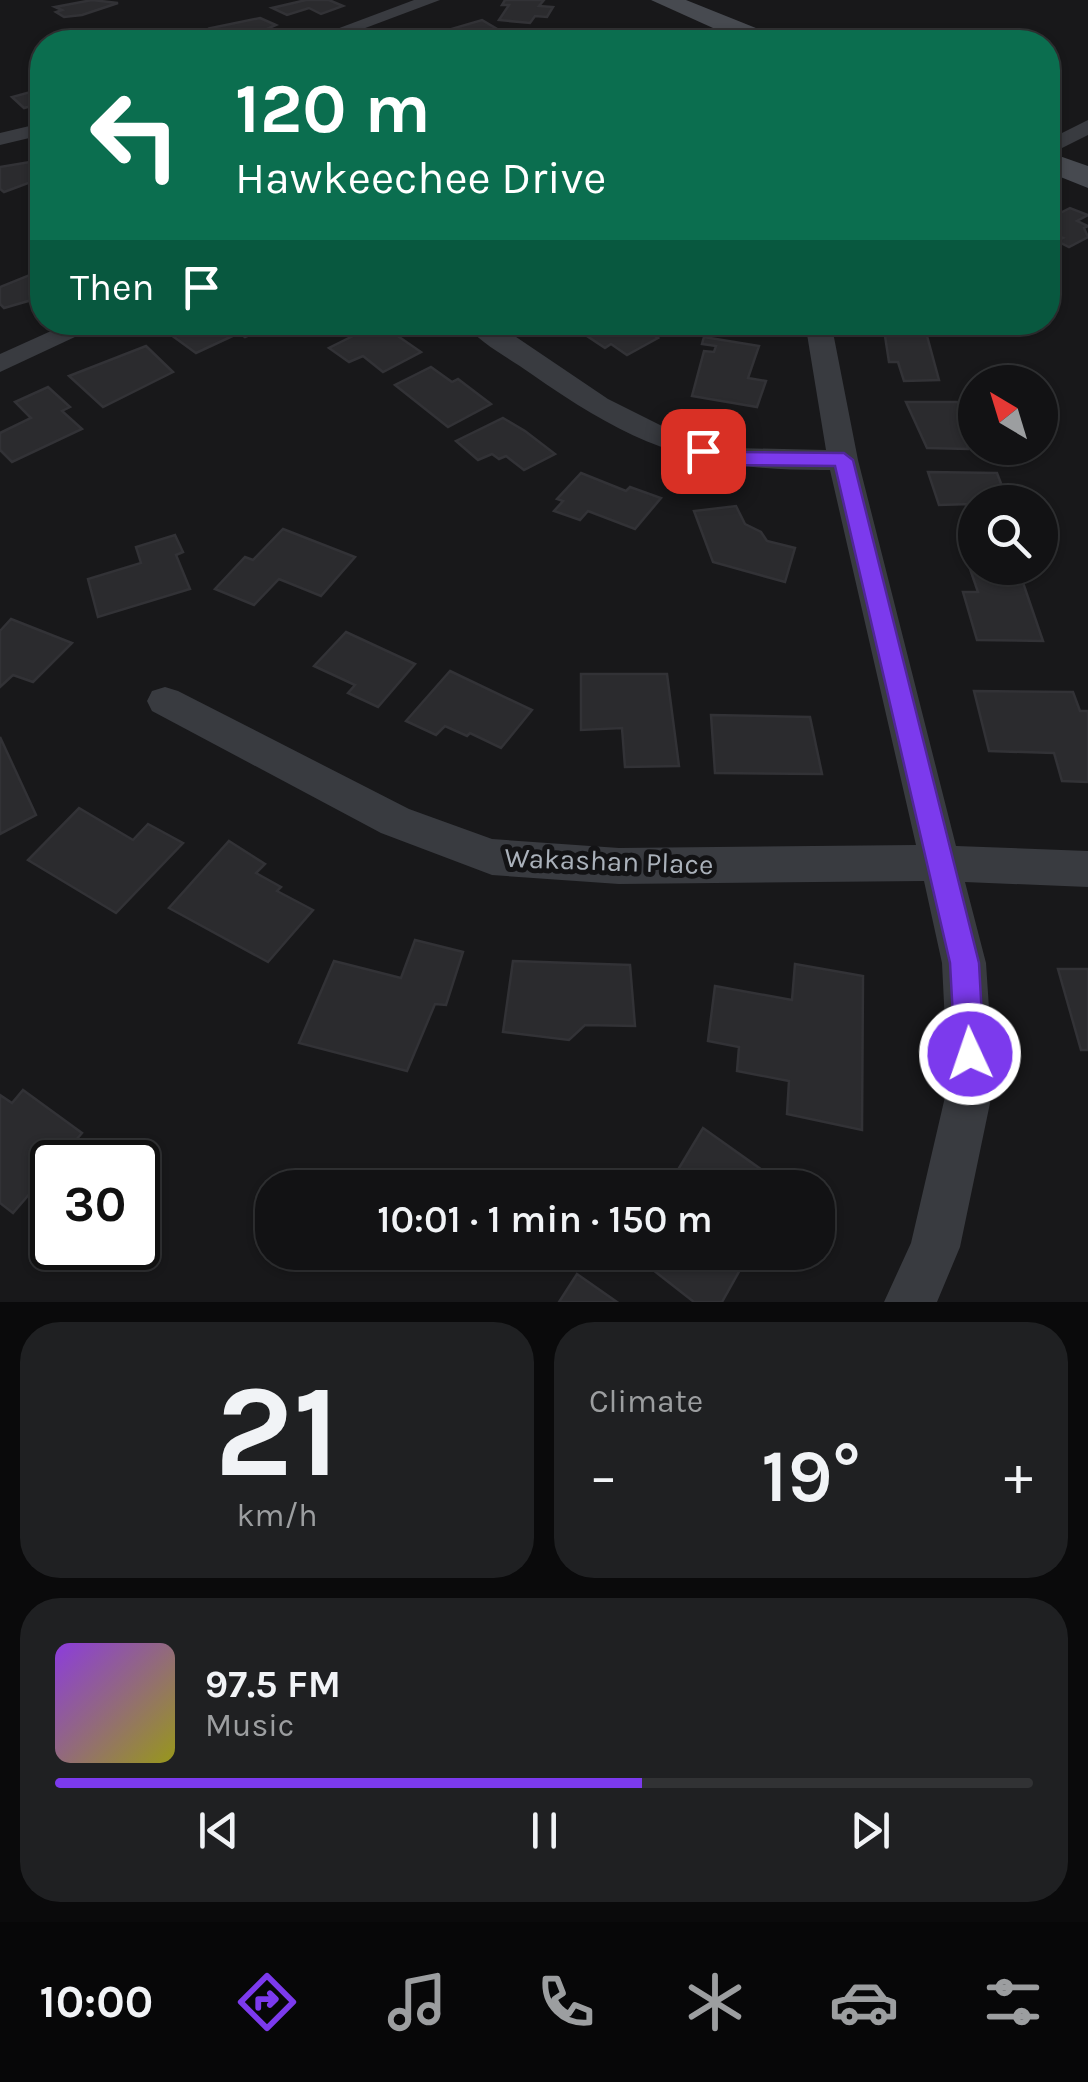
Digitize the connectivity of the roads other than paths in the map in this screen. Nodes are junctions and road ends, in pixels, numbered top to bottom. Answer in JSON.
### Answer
{"nodes":[{"id":1,"x":431,"y":0,"type":"edge"},
{"id":2,"x":664,"y":0,"type":"edge"},
{"id":3,"x":345,"y":30,"type":"edge"},
{"id":4,"x":737,"y":30,"type":"edge"},
{"id":5,"x":1088,"y":126,"type":"edge"},
{"id":6,"x":30,"y":133,"type":"edge"},
{"id":7,"x":0,"y":139,"type":"edge"},
{"id":8,"x":1060,"y":143,"type":"edge"},
{"id":9,"x":1060,"y":165,"type":"edge"},
{"id":10,"x":1088,"y":178,"type":"edge"},
{"id":11,"x":65,"y":335,"type":"edge"},
{"id":12,"x":494,"y":335,"type":"edge"},
{"id":13,"x":820,"y":335,"type":"edge"},
{"id":14,"x":0,"y":364,"type":"edge"},
{"id":15,"x":844,"y":460,"type":"junction"},
{"id":16,"x":165,"y":701,"type":"dead end"},
{"id":17,"x":940,"y":863,"type":"junction"},
{"id":18,"x":1088,"y":870,"type":"edge"},
{"id":19,"x":910,"y":1302,"type":"edge"}],
"edges":[{"from":1,"to":3,"type":"street"},
{"from":2,"to":4,"type":"street"},
{"from":5,"to":8,"type":"street"},
{"from":6,"to":7,"type":"street"},
{"from":9,"to":10,"type":"street"},
{"from":11,"to":14,"type":"street"},
{"from":12,"to":15,"type":"street"},
{"from":13,"to":15,"type":"street"},
{"from":15,"to":17,"type":"street"},
{"from":16,"to":17,"type":"street","name":"Wakashan Place"},
{"from":17,"to":18,"type":"street","name":"Wakashan Place"},
{"from":17,"to":19,"type":"street"}]}
